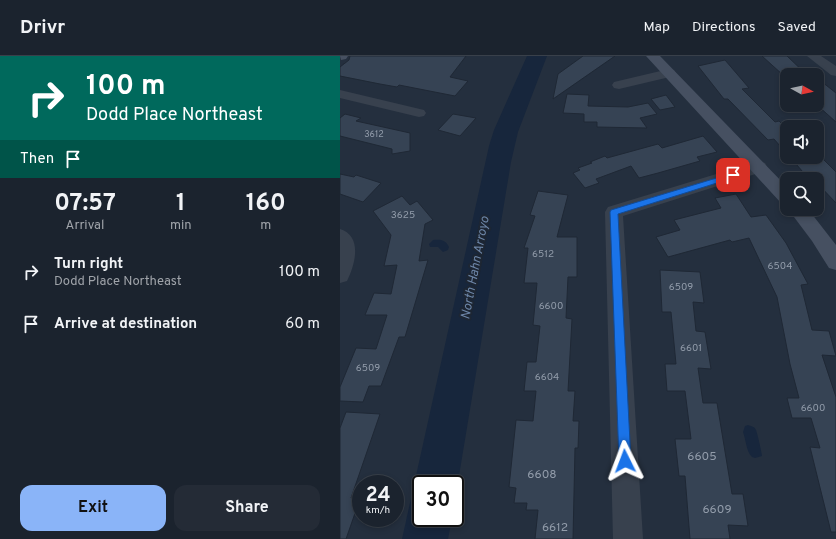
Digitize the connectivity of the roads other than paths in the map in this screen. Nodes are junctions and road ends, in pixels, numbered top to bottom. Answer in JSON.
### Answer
{"nodes":[{"id":1,"x":653,"y":56,"type":"edge"},
{"id":2,"x":813,"y":56,"type":"edge"},
{"id":3,"x":836,"y":72,"type":"edge"},
{"id":4,"x":669,"y":73,"type":"junction"},
{"id":5,"x":619,"y":85,"type":"dead end"},
{"id":6,"x":340,"y":94,"type":"edge"},
{"id":7,"x":419,"y":113,"type":"dead end"},
{"id":8,"x":759,"y":167,"type":"junction"},
{"id":9,"x":780,"y":190,"type":"edge"},
{"id":10,"x":803,"y":216,"type":"edge"},
{"id":11,"x":342,"y":238,"type":"edge"},
{"id":12,"x":836,"y":262,"type":"edge"},
{"id":13,"x":340,"y":275,"type":"edge"},
{"id":14,"x":628,"y":539,"type":"edge"}],
"edges":[{"from":1,"to":4,"type":"street"},
{"from":2,"to":3,"type":"street"},
{"from":4,"to":5,"type":"street"},
{"from":4,"to":8,"type":"street"},
{"from":6,"to":7,"type":"street"},
{"from":8,"to":9,"type":"street"},
{"from":8,"to":14,"type":"street"},
{"from":10,"to":12,"type":"street"},
{"from":11,"to":13,"type":"street"}]}
